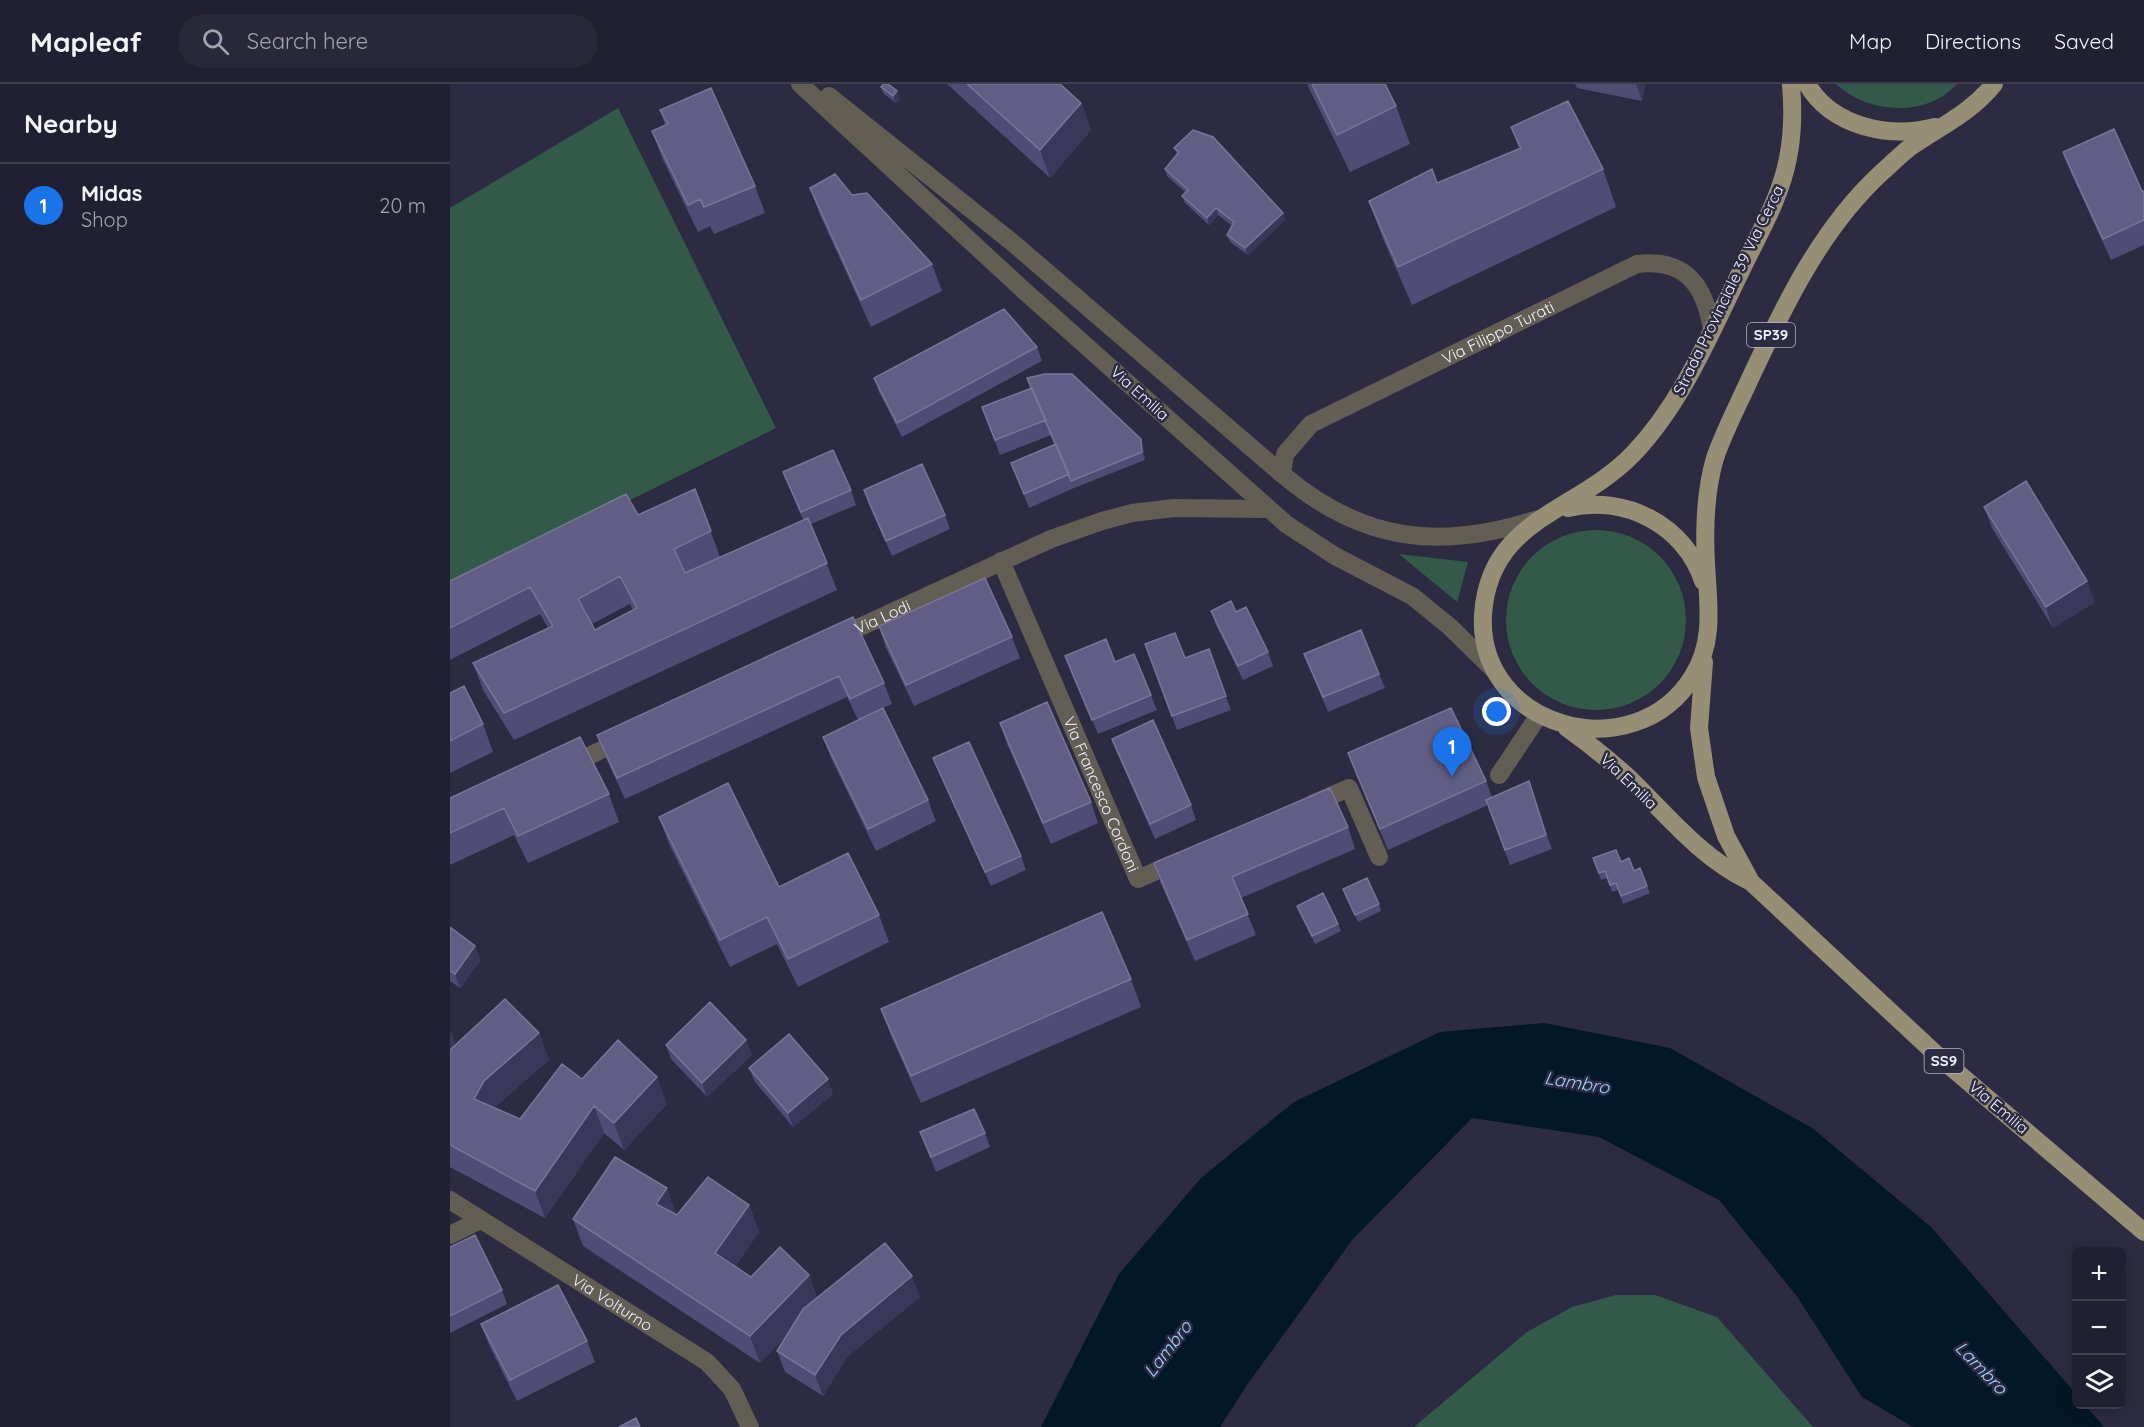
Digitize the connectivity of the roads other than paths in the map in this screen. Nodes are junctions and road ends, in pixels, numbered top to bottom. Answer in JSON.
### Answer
{"nodes":[{"id":1,"x":800,"y":84,"type":"edge"},
{"id":2,"x":813,"y":84,"type":"edge"},
{"id":3,"x":1791,"y":84,"type":"edge"},
{"id":4,"x":1807,"y":84,"type":"edge"},
{"id":5,"x":1994,"y":84,"type":"edge"},
{"id":6,"x":1945,"y":124,"type":"junction"},
{"id":7,"x":1712,"y":330,"type":"junction"},
{"id":8,"x":1282,"y":474,"type":"junction"},
{"id":9,"x":1268,"y":509,"type":"junction"},
{"id":10,"x":1545,"y":516,"type":"junction"},
{"id":11,"x":1001,"y":561,"type":"junction"},
{"id":12,"x":1709,"y":600,"type":"junction"},
{"id":13,"x":817,"y":647,"type":"edge"},
{"id":14,"x":1705,"y":649,"type":"junction"},
{"id":15,"x":1499,"y":675,"type":"junction"},
{"id":16,"x":1539,"y":715,"type":"junction"},
{"id":17,"x":1563,"y":725,"type":"junction"},
{"id":18,"x":644,"y":730,"type":"edge"},
{"id":19,"x":1499,"y":775,"type":"dead end"},
{"id":20,"x":547,"y":776,"type":"edge"},
{"id":21,"x":1296,"y":811,"type":"edge"},
{"id":22,"x":1190,"y":856,"type":"edge"},
{"id":23,"x":1378,"y":857,"type":"dead end"},
{"id":24,"x":1751,"y":882,"type":"junction"},
{"id":25,"x":450,"y":1200,"type":"edge"},
{"id":26,"x":480,"y":1220,"type":"junction"},
{"id":27,"x":2144,"y":1232,"type":"edge"},
{"id":28,"x":450,"y":1235,"type":"edge"},
{"id":29,"x":750,"y":1427,"type":"edge"}],
"edges":[{"from":1,"to":9,"type":"street","name":"Via Emilia"},
{"from":2,"to":8,"type":"street","name":"Via Emilia"},
{"from":3,"to":7,"type":"main road","name":"Strada Provinciale 39 Via Cerca","number":"SP39"},
{"from":4,"to":6,"type":"main road","name":"Strada Provinciale 39 Via Cerca","number":"SP39"},
{"from":5,"to":6,"type":"main road","name":"Strada Provinciale 39 Via Cerca","number":"SP39"},
{"from":6,"to":12,"type":"main road","name":"Strada Provinciale 39 Via Cerca","number":"SP39"},
{"from":7,"to":8,"type":"street","name":"Via Filippo Turati"},
{"from":7,"to":10,"type":"main road","name":"Strada Provinciale 39 Via Cerca","number":"SP39"},
{"from":8,"to":10,"type":"street","name":"Via Emilia"},
{"from":9,"to":11,"type":"street","name":"Via Lodi"},
{"from":9,"to":15,"type":"street","name":"Via Emilia"},
{"from":10,"to":12,"type":"main road","name":"Strada Provinciale 39 Via Cerca","number":"SP39"},
{"from":10,"to":15,"type":"main road","name":"Strada Provinciale 39 Via Cerca","number":"SP39"},
{"from":11,"to":13,"type":"street","name":"Via Lodi"},
{"from":11,"to":22,"type":"street","name":"Via Francesco Cordoni"},
{"from":12,"to":14,"type":"main road","name":"Strada Provinciale 39 Via Cerca","number":"SP39"},
{"from":14,"to":17,"type":"main road","name":"Strada Provinciale 39 Via Cerca","number":"SP39"},
{"from":14,"to":24,"type":"main road","name":"Via Emilia","number":"SS9"},
{"from":15,"to":16,"type":"main road","name":"Strada Provinciale 39 Via Cerca","number":"SP39"},
{"from":16,"to":17,"type":"main road","name":"Strada Provinciale 39 Via Cerca","number":"SP39"},
{"from":16,"to":19,"type":"street"},
{"from":17,"to":24,"type":"main road","name":"Via Emilia","number":"SS9"},
{"from":18,"to":20,"type":"street"},
{"from":21,"to":23,"type":"street"},
{"from":24,"to":27,"type":"main road","name":"Via Emilia","number":"SS9"},
{"from":25,"to":26,"type":"street","name":"Via Volturno"},
{"from":26,"to":28,"type":"street"},
{"from":26,"to":29,"type":"street","name":"Via Volturno"}]}
